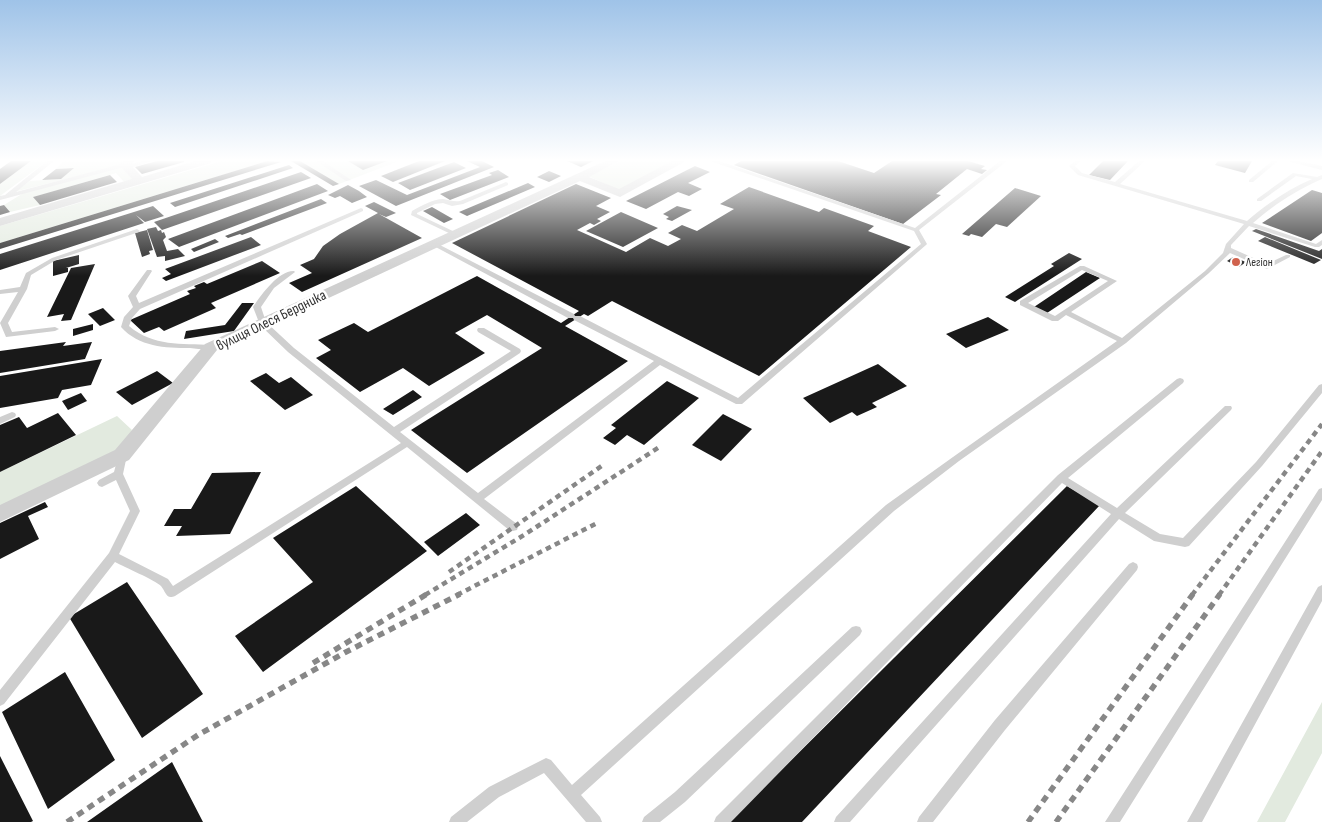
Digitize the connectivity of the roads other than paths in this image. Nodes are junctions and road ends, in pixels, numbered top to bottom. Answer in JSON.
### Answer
{"nodes":[{"id":1,"x":75,"y":199,"type":"edge"},
{"id":2,"x":470,"y":199,"type":"edge"},
{"id":3,"x":530,"y":199,"type":"edge"},
{"id":4,"x":826,"y":199,"type":"edge"},
{"id":5,"x":955,"y":199,"type":"edge"},
{"id":6,"x":1166,"y":199,"type":"edge"},
{"id":7,"x":1278,"y":199,"type":"edge"},
{"id":8,"x":361,"y":210,"type":"dead end"},
{"id":9,"x":0,"y":222,"type":"edge"},
{"id":10,"x":1249,"y":223,"type":"junction"},
{"id":11,"x":916,"y":230,"type":"junction"},
{"id":12,"x":137,"y":231,"type":"dead end"},
{"id":13,"x":455,"y":234,"type":"junction"},
{"id":14,"x":1322,"y":242,"type":"edge"},
{"id":15,"x":434,"y":244,"type":"junction"},
{"id":16,"x":1229,"y":250,"type":"junction"},
{"id":17,"x":1288,"y":256,"type":"dead end"},
{"id":18,"x":150,"y":270,"type":"dead end"},
{"id":19,"x":292,"y":272,"type":"dead end"},
{"id":20,"x":23,"y":289,"type":"junction"},
{"id":21,"x":0,"y":292,"type":"edge"},
{"id":22,"x":137,"y":307,"type":"junction"},
{"id":23,"x":1066,"y":312,"type":"junction"},
{"id":24,"x":263,"y":322,"type":"junction"},
{"id":25,"x":55,"y":329,"type":"dead end"},
{"id":26,"x":481,"y":330,"type":"dead end"},
{"id":27,"x":1123,"y":341,"type":"junction"},
{"id":28,"x":211,"y":348,"type":"junction"},
{"id":29,"x":660,"y":361,"type":"junction"},
{"id":30,"x":1180,"y":381,"type":"dead end"},
{"id":31,"x":1322,"y":387,"type":"edge"},
{"id":32,"x":1228,"y":408,"type":"dead end"},
{"id":33,"x":12,"y":415,"type":"dead end"},
{"id":34,"x":0,"y":421,"type":"edge"},
{"id":35,"x":393,"y":432,"type":"junction"},
{"id":36,"x":407,"y":443,"type":"junction"},
{"id":37,"x":122,"y":455,"type":"junction"},
{"id":38,"x":118,"y":474,"type":"junction"},
{"id":39,"x":1061,"y":478,"type":"junction"},
{"id":40,"x":102,"y":483,"type":"dead end"},
{"id":41,"x":1322,"y":492,"type":"edge"},
{"id":42,"x":477,"y":499,"type":"junction"},
{"id":43,"x":1119,"y":512,"type":"junction"},
{"id":44,"x":0,"y":514,"type":"edge"},
{"id":45,"x":513,"y":527,"type":"dead end"},
{"id":46,"x":114,"y":556,"type":"junction"},
{"id":47,"x":1133,"y":567,"type":"dead end"},
{"id":48,"x":1322,"y":590,"type":"edge"},
{"id":49,"x":856,"y":632,"type":"dead end"},
{"id":50,"x":0,"y":700,"type":"edge"},
{"id":51,"x":572,"y":794,"type":"junction"},
{"id":52,"x":456,"y":822,"type":"edge"},
{"id":53,"x":595,"y":822,"type":"edge"},
{"id":54,"x":649,"y":822,"type":"edge"},
{"id":55,"x":721,"y":822,"type":"edge"},
{"id":56,"x":840,"y":822,"type":"edge"},
{"id":57,"x":924,"y":822,"type":"edge"},
{"id":58,"x":1112,"y":822,"type":"edge"},
{"id":59,"x":1194,"y":822,"type":"edge"}],
"edges":[{"from":1,"to":9,"type":"street"},
{"from":2,"to":13,"type":"lane"},
{"from":3,"to":13,"type":"street","name":"вулиця Олеся Бердника"},
{"from":4,"to":11,"type":"lane"},
{"from":5,"to":11,"type":"lane"},
{"from":6,"to":10,"type":"lane"},
{"from":7,"to":10,"type":"lane"},
{"from":8,"to":22,"type":"lane"},
{"from":10,"to":14,"type":"lane"},
{"from":10,"to":16,"type":"lane"},
{"from":11,"to":29,"type":"lane"},
{"from":12,"to":20,"type":"lane"},
{"from":13,"to":15,"type":"street","name":"вулиця Олеся Бердника"},
{"from":15,"to":24,"type":"street","name":"вулиця Олеся Бердника"},
{"from":15,"to":29,"type":"lane"},
{"from":16,"to":17,"type":"lane"},
{"from":16,"to":27,"type":"lane"},
{"from":18,"to":22,"type":"lane"},
{"from":19,"to":24,"type":"lane"},
{"from":20,"to":21,"type":"lane"},
{"from":20,"to":25,"type":"lane"},
{"from":22,"to":28,"type":"lane"},
{"from":23,"to":23,"type":"lane"},
{"from":23,"to":27,"type":"lane"},
{"from":24,"to":28,"type":"street","name":"вулиця Олеся Бердника"},
{"from":24,"to":35,"type":"lane"},
{"from":26,"to":35,"type":"lane"},
{"from":27,"to":51,"type":"lane"},
{"from":28,"to":37,"type":"street","name":"вулиця Олеся Бердника"},
{"from":29,"to":42,"type":"lane"},
{"from":30,"to":39,"type":"lane"},
{"from":31,"to":43,"type":"lane"},
{"from":32,"to":43,"type":"lane"},
{"from":33,"to":34,"type":"lane"},
{"from":35,"to":36,"type":"lane"},
{"from":36,"to":42,"type":"lane"},
{"from":36,"to":46,"type":"lane"},
{"from":37,"to":38,"type":"lane"},
{"from":37,"to":44,"type":"street","name":"вулиця Олеся Бердника"},
{"from":38,"to":40,"type":"lane"},
{"from":38,"to":46,"type":"lane"},
{"from":39,"to":43,"type":"lane"},
{"from":39,"to":55,"type":"lane"},
{"from":41,"to":58,"type":"lane"},
{"from":42,"to":45,"type":"lane"},
{"from":43,"to":56,"type":"lane"},
{"from":46,"to":50,"type":"lane"},
{"from":47,"to":57,"type":"lane"},
{"from":48,"to":59,"type":"lane"},
{"from":49,"to":54,"type":"lane"},
{"from":51,"to":52,"type":"lane"},
{"from":51,"to":53,"type":"lane"}]}
